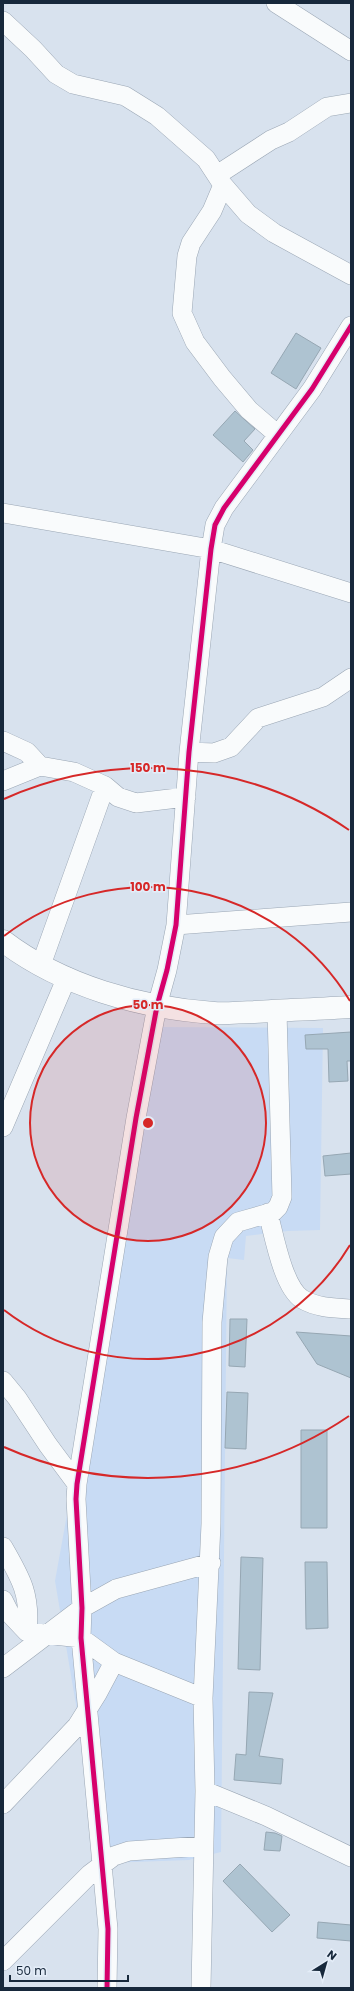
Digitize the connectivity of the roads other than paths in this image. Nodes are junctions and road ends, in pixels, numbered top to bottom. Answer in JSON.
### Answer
{"nodes":[{"id":1,"x":276,"y":3,"type":"edge"},
{"id":2,"x":3,"y":21,"type":"edge"},
{"id":3,"x":351,"y":51,"type":"edge"},
{"id":4,"x":351,"y":103,"type":"edge"},
{"id":5,"x":220,"y":180,"type":"junction"},
{"id":6,"x":351,"y":275,"type":"edge"},
{"id":7,"x":351,"y":326,"type":"edge"},
{"id":8,"x":278,"y":435,"type":"junction"},
{"id":9,"x":6,"y":518,"type":"edge"},
{"id":10,"x":211,"y":549,"type":"junction"},
{"id":11,"x":351,"y":593,"type":"edge"},
{"id":12,"x":351,"y":678,"type":"edge"},
{"id":13,"x":3,"y":741,"type":"edge"},
{"id":14,"x":189,"y":752,"type":"junction"},
{"id":15,"x":40,"y":766,"type":"junction"},
{"id":16,"x":3,"y":781,"type":"edge"},
{"id":17,"x":106,"y":786,"type":"junction"},
{"id":18,"x":186,"y":797,"type":"junction"},
{"id":19,"x":351,"y":912,"type":"edge"},
{"id":20,"x":176,"y":925,"type":"junction"},
{"id":21,"x":3,"y":941,"type":"edge"},
{"id":22,"x":41,"y":964,"type":"junction"},
{"id":23,"x":67,"y":977,"type":"junction"},
{"id":24,"x":157,"y":1006,"type":"junction"},
{"id":25,"x":351,"y":1007,"type":"edge"},
{"id":26,"x":277,"y":1011,"type":"junction"},
{"id":27,"x":3,"y":1127,"type":"edge"},
{"id":28,"x":268,"y":1213,"type":"junction"},
{"id":29,"x":351,"y":1309,"type":"edge"},
{"id":30,"x":3,"y":1381,"type":"edge"},
{"id":31,"x":77,"y":1484,"type":"junction"},
{"id":32,"x":3,"y":1547,"type":"edge"},
{"id":33,"x":210,"y":1563,"type":"junction"},
{"id":34,"x":82,"y":1608,"type":"junction"},
{"id":35,"x":5,"y":1609,"type":"edge"},
{"id":36,"x":36,"y":1634,"type":"junction"},
{"id":37,"x":81,"y":1638,"type":"junction"},
{"id":38,"x":114,"y":1662,"type":"junction"},
{"id":39,"x":3,"y":1668,"type":"edge"},
{"id":40,"x":204,"y":1698,"type":"junction"},
{"id":41,"x":88,"y":1708,"type":"junction"},
{"id":42,"x":205,"y":1792,"type":"junction"},
{"id":43,"x":3,"y":1804,"type":"edge"},
{"id":44,"x":204,"y":1846,"type":"junction"},
{"id":45,"x":351,"y":1857,"type":"edge"},
{"id":46,"x":101,"y":1866,"type":"junction"},
{"id":47,"x":3,"y":1961,"type":"edge"},
{"id":48,"x":107,"y":1988,"type":"edge"},
{"id":49,"x":201,"y":1988,"type":"edge"}],
"edges":[{"from":1,"to":3,"type":"street"},
{"from":2,"to":5,"type":"street"},
{"from":4,"to":5,"type":"street"},
{"from":5,"to":6,"type":"street"},
{"from":5,"to":8,"type":"street"},
{"from":7,"to":8,"type":"street"},
{"from":8,"to":10,"type":"street"},
{"from":9,"to":10,"type":"street"},
{"from":10,"to":11,"type":"street"},
{"from":10,"to":14,"type":"street"},
{"from":12,"to":14,"type":"street"},
{"from":13,"to":15,"type":"street"},
{"from":14,"to":18,"type":"street"},
{"from":15,"to":16,"type":"street"},
{"from":15,"to":17,"type":"street"},
{"from":17,"to":18,"type":"street"},
{"from":17,"to":22,"type":"street"},
{"from":18,"to":20,"type":"street"},
{"from":19,"to":20,"type":"street"},
{"from":20,"to":24,"type":"street"},
{"from":21,"to":22,"type":"main road"},
{"from":22,"to":23,"type":"main road"},
{"from":23,"to":24,"type":"main road"},
{"from":23,"to":27,"type":"street"},
{"from":24,"to":26,"type":"main road"},
{"from":24,"to":31,"type":"street"},
{"from":25,"to":26,"type":"main road"},
{"from":26,"to":28,"type":"street"},
{"from":28,"to":29,"type":"street"},
{"from":28,"to":33,"type":"street"},
{"from":30,"to":31,"type":"street"},
{"from":31,"to":34,"type":"street"},
{"from":32,"to":36,"type":"street"},
{"from":33,"to":34,"type":"street"},
{"from":33,"to":40,"type":"street"},
{"from":34,"to":36,"type":"street"},
{"from":34,"to":37,"type":"street"},
{"from":35,"to":36,"type":"street"},
{"from":36,"to":37,"type":"street"},
{"from":36,"to":39,"type":"street"},
{"from":37,"to":38,"type":"street"},
{"from":37,"to":41,"type":"street"},
{"from":38,"to":40,"type":"street"},
{"from":38,"to":41,"type":"street"},
{"from":40,"to":42,"type":"street"},
{"from":41,"to":43,"type":"street"},
{"from":41,"to":46,"type":"street"},
{"from":42,"to":44,"type":"street"},
{"from":42,"to":45,"type":"street"},
{"from":44,"to":46,"type":"street"},
{"from":44,"to":49,"type":"street"},
{"from":46,"to":47,"type":"street"},
{"from":46,"to":48,"type":"street"}]}
